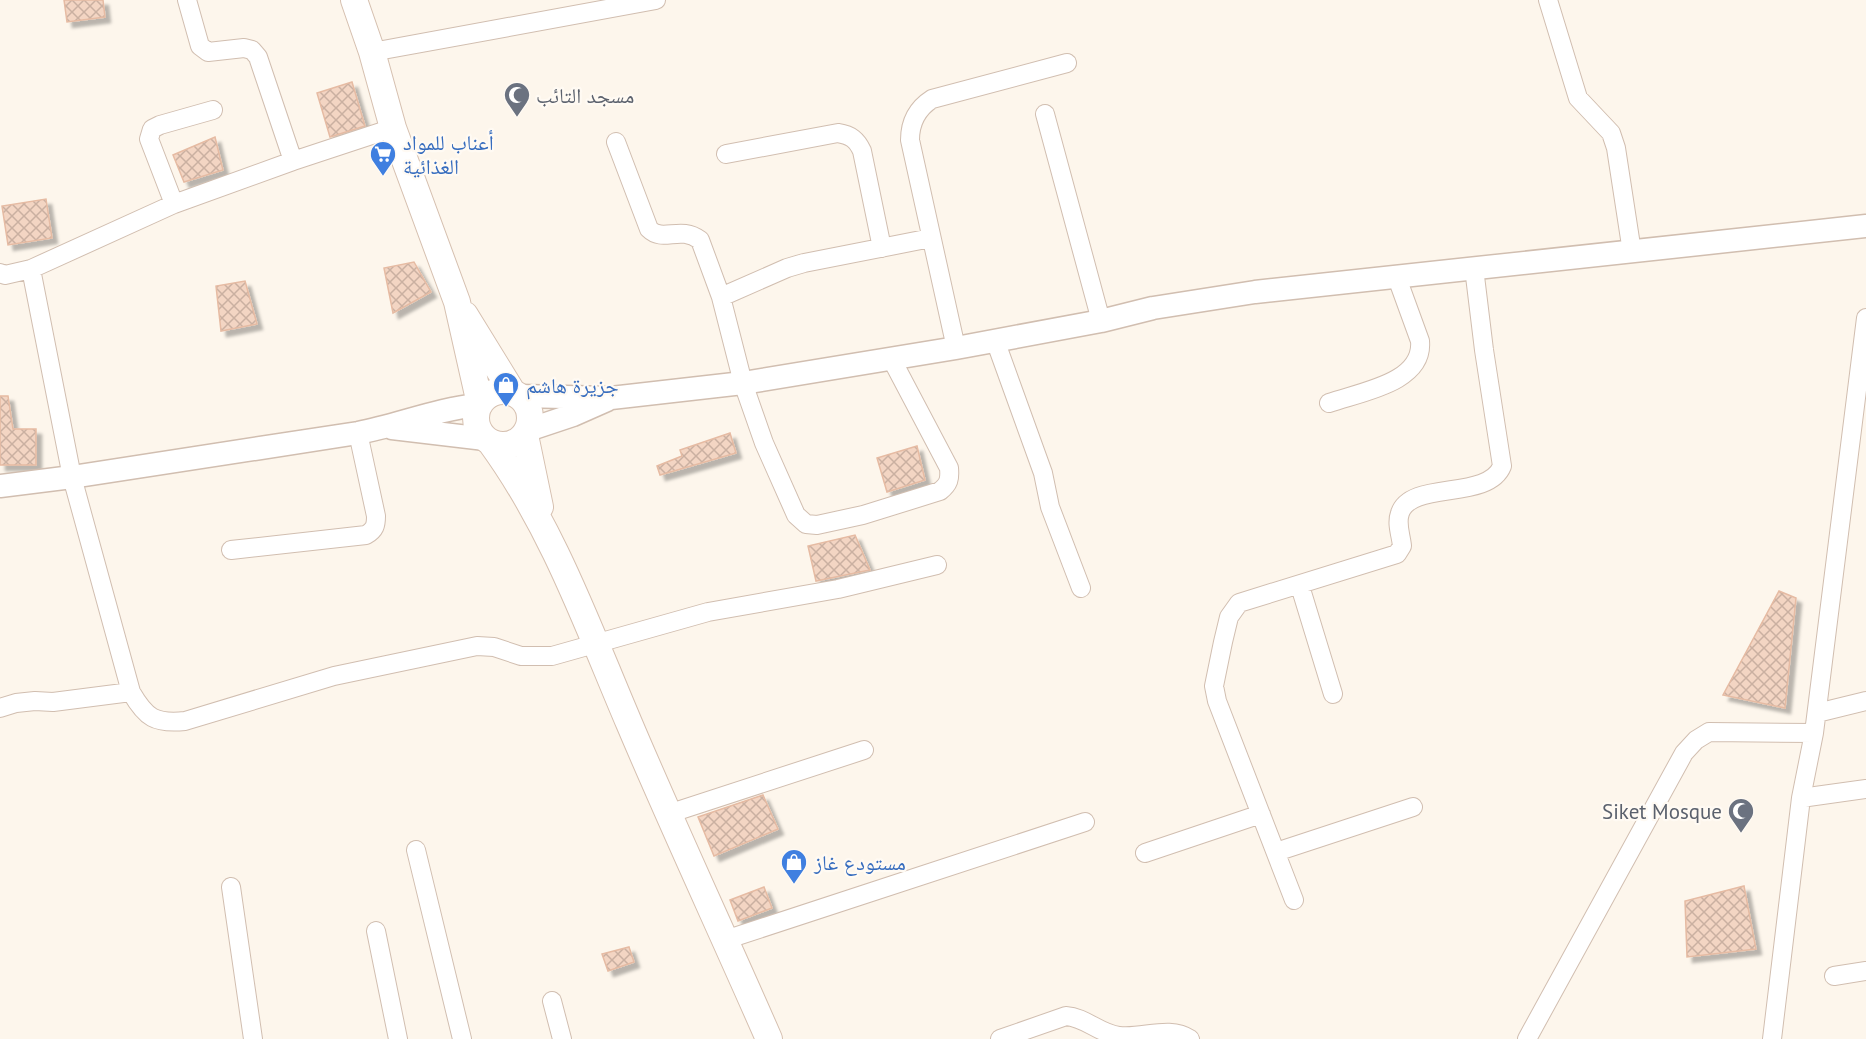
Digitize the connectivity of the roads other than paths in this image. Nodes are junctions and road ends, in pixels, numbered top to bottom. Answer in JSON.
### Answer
{"nodes":[{"id":1,"x":187,"y":0,"type":"edge"},
{"id":2,"x":354,"y":0,"type":"edge"},
{"id":3,"x":656,"y":0,"type":"edge"},
{"id":4,"x":1548,"y":0,"type":"edge"},
{"id":5,"x":372,"y":52,"type":"junction"},
{"id":6,"x":1067,"y":63,"type":"dead end"},
{"id":7,"x":213,"y":110,"type":"dead end"},
{"id":8,"x":1045,"y":114,"type":"dead end"},
{"id":9,"x":393,"y":128,"type":"junction"},
{"id":10,"x":616,"y":142,"type":"dead end"},
{"id":11,"x":726,"y":154,"type":"dead end"},
{"id":12,"x":293,"y":161,"type":"junction"},
{"id":13,"x":174,"y":204,"type":"junction"},
{"id":14,"x":1866,"y":226,"type":"edge"},
{"id":15,"x":931,"y":238,"type":"junction"},
{"id":16,"x":882,"y":248,"type":"junction"},
{"id":17,"x":1632,"y":252,"type":"junction"},
{"id":18,"x":1474,"y":268,"type":"junction"},
{"id":19,"x":31,"y":269,"type":"junction"},
{"id":20,"x":0,"y":273,"type":"edge"},
{"id":21,"x":1396,"y":275,"type":"junction"},
{"id":22,"x":721,"y":297,"type":"junction"},
{"id":23,"x":457,"y":302,"type":"junction"},
{"id":24,"x":1866,"y":318,"type":"edge"},
{"id":25,"x":1101,"y":321,"type":"junction"},
{"id":26,"x":995,"y":340,"type":"junction"},
{"id":27,"x":956,"y":348,"type":"junction"},
{"id":28,"x":891,"y":358,"type":"junction"},
{"id":29,"x":743,"y":383,"type":"junction"},
{"id":30,"x":516,"y":394,"type":"junction"},
{"id":31,"x":611,"y":398,"type":"junction"},
{"id":32,"x":1329,"y":403,"type":"dead end"},
{"id":33,"x":479,"y":404,"type":"junction"},
{"id":34,"x":384,"y":428,"type":"junction"},
{"id":35,"x":526,"y":432,"type":"junction"},
{"id":36,"x":358,"y":433,"type":"junction"},
{"id":37,"x":488,"y":441,"type":"junction"},
{"id":38,"x":72,"y":477,"type":"junction"},
{"id":39,"x":0,"y":486,"type":"edge"},
{"id":40,"x":543,"y":525,"type":"junction"},
{"id":41,"x":231,"y":550,"type":"dead end"},
{"id":42,"x":938,"y":565,"type":"dead end"},
{"id":43,"x":1300,"y":585,"type":"junction"},
{"id":44,"x":1081,"y":588,"type":"dead end"},
{"id":45,"x":595,"y":643,"type":"junction"},
{"id":46,"x":131,"y":692,"type":"junction"},
{"id":47,"x":1333,"y":694,"type":"dead end"},
{"id":48,"x":1866,"y":701,"type":"edge"},
{"id":49,"x":0,"y":708,"type":"edge"},
{"id":50,"x":1817,"y":713,"type":"junction"},
{"id":51,"x":1814,"y":733,"type":"junction"},
{"id":52,"x":864,"y":750,"type":"dead end"},
{"id":53,"x":1866,"y":789,"type":"edge"},
{"id":54,"x":1801,"y":798,"type":"junction"},
{"id":55,"x":1413,"y":807,"type":"dead end"},
{"id":56,"x":668,"y":814,"type":"junction"},
{"id":57,"x":1261,"y":814,"type":"junction"},
{"id":58,"x":1085,"y":822,"type":"dead end"},
{"id":59,"x":416,"y":850,"type":"dead end"},
{"id":60,"x":1276,"y":852,"type":"junction"},
{"id":61,"x":1144,"y":853,"type":"dead end"},
{"id":62,"x":231,"y":887,"type":"dead end"},
{"id":63,"x":1294,"y":900,"type":"dead end"},
{"id":64,"x":376,"y":931,"type":"dead end"},
{"id":65,"x":725,"y":940,"type":"junction"},
{"id":66,"x":1866,"y":971,"type":"edge"},
{"id":67,"x":1834,"y":975,"type":"dead end"},
{"id":68,"x":552,"y":1001,"type":"dead end"},
{"id":69,"x":253,"y":1039,"type":"edge"},
{"id":70,"x":398,"y":1039,"type":"edge"},
{"id":71,"x":462,"y":1039,"type":"edge"},
{"id":72,"x":562,"y":1039,"type":"edge"},
{"id":73,"x":769,"y":1039,"type":"edge"},
{"id":74,"x":1000,"y":1039,"type":"edge"},
{"id":75,"x":1190,"y":1039,"type":"edge"},
{"id":76,"x":1527,"y":1039,"type":"edge"},
{"id":77,"x":1772,"y":1039,"type":"edge"}],
"edges":[{"from":1,"to":12,"type":"street"},
{"from":2,"to":5,"type":"main road"},
{"from":3,"to":5,"type":"street"},
{"from":4,"to":17,"type":"street"},
{"from":5,"to":9,"type":"main road"},
{"from":6,"to":15,"type":"street"},
{"from":7,"to":13,"type":"street"},
{"from":8,"to":25,"type":"street"},
{"from":9,"to":12,"type":"street"},
{"from":9,"to":23,"type":"main road"},
{"from":10,"to":22,"type":"street"},
{"from":11,"to":16,"type":"street"},
{"from":12,"to":13,"type":"street"},
{"from":13,"to":19,"type":"street"},
{"from":14,"to":17,"type":"street"},
{"from":15,"to":16,"type":"street"},
{"from":15,"to":27,"type":"street"},
{"from":16,"to":22,"type":"street"},
{"from":17,"to":18,"type":"street"},
{"from":18,"to":21,"type":"street"},
{"from":18,"to":43,"type":"street"},
{"from":19,"to":20,"type":"street"},
{"from":19,"to":38,"type":"street"},
{"from":21,"to":25,"type":"street"},
{"from":21,"to":32,"type":"street"},
{"from":22,"to":29,"type":"street"},
{"from":23,"to":30,"type":"main road"},
{"from":23,"to":33,"type":"main road"},
{"from":24,"to":50,"type":"street"},
{"from":25,"to":26,"type":"street"},
{"from":26,"to":27,"type":"street"},
{"from":26,"to":44,"type":"street"},
{"from":27,"to":28,"type":"street"},
{"from":28,"to":29,"type":"street"},
{"from":28,"to":29,"type":"street"},
{"from":29,"to":31,"type":"street"},
{"from":30,"to":31,"type":"street"},
{"from":30,"to":33,"type":"main road"},
{"from":30,"to":35,"type":"main road"},
{"from":31,"to":35,"type":"street"},
{"from":33,"to":34,"type":"street"},
{"from":33,"to":37,"type":"main road"},
{"from":34,"to":36,"type":"street"},
{"from":34,"to":37,"type":"street"},
{"from":35,"to":37,"type":"main road"},
{"from":35,"to":40,"type":"main road"},
{"from":36,"to":38,"type":"street"},
{"from":36,"to":41,"type":"street"},
{"from":37,"to":40,"type":"main road"},
{"from":38,"to":39,"type":"street"},
{"from":38,"to":46,"type":"street"},
{"from":40,"to":45,"type":"main road"},
{"from":42,"to":45,"type":"street"},
{"from":43,"to":47,"type":"street"},
{"from":43,"to":57,"type":"street"},
{"from":45,"to":46,"type":"street"},
{"from":45,"to":56,"type":"main road"},
{"from":46,"to":49,"type":"street"},
{"from":48,"to":50,"type":"street"},
{"from":50,"to":51,"type":"street"},
{"from":51,"to":54,"type":"street"},
{"from":51,"to":76,"type":"street"},
{"from":52,"to":56,"type":"street"},
{"from":53,"to":54,"type":"street"},
{"from":54,"to":77,"type":"street"},
{"from":55,"to":60,"type":"street"},
{"from":56,"to":65,"type":"main road"},
{"from":57,"to":60,"type":"street"},
{"from":57,"to":61,"type":"street"},
{"from":58,"to":65,"type":"street"},
{"from":59,"to":71,"type":"street"},
{"from":60,"to":63,"type":"street"},
{"from":62,"to":69,"type":"street"},
{"from":64,"to":70,"type":"street"},
{"from":65,"to":73,"type":"main road"},
{"from":66,"to":67,"type":"street"},
{"from":68,"to":72,"type":"street"},
{"from":74,"to":75,"type":"street"}]}
